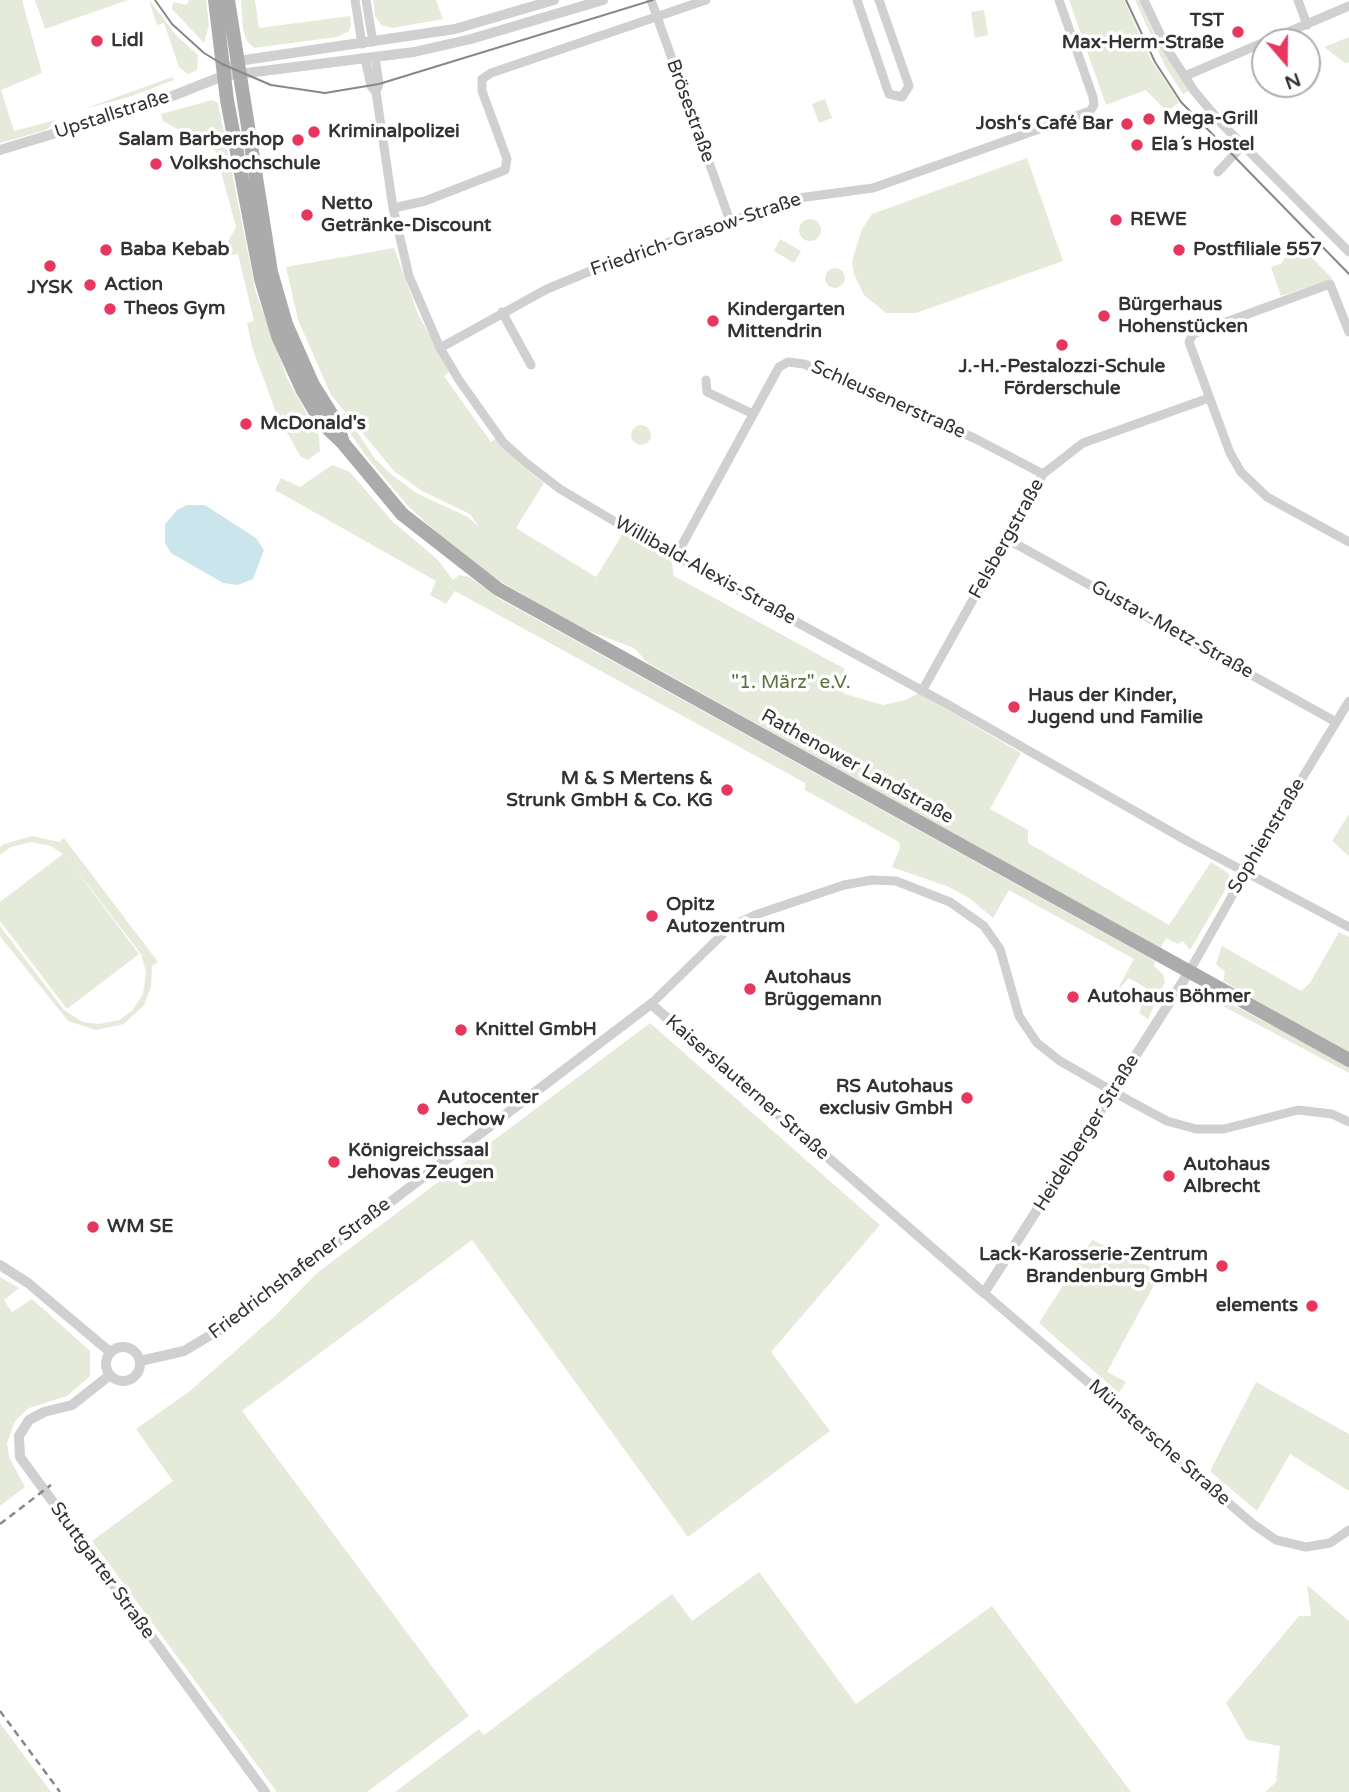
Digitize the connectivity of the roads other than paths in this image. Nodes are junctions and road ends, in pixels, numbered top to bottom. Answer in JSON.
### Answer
{"nodes":[{"id":1,"x":215,"y":0,"type":"edge"},
{"id":2,"x":229,"y":0,"type":"edge"},
{"id":3,"x":355,"y":0,"type":"edge"},
{"id":4,"x":366,"y":0,"type":"edge"},
{"id":5,"x":554,"y":0,"type":"edge"},
{"id":6,"x":603,"y":0,"type":"edge"},
{"id":7,"x":651,"y":0,"type":"edge"},
{"id":8,"x":706,"y":0,"type":"edge"},
{"id":9,"x":857,"y":0,"type":"edge"},
{"id":10,"x":879,"y":0,"type":"edge"},
{"id":11,"x":1059,"y":0,"type":"edge"},
{"id":12,"x":1144,"y":0,"type":"edge"},
{"id":13,"x":1298,"y":0,"type":"edge"},
{"id":14,"x":1349,"y":6,"type":"edge"},
{"id":15,"x":656,"y":16,"type":"junction"},
{"id":16,"x":1307,"y":24,"type":"junction"},
{"id":17,"x":368,"y":43,"type":"junction"},
{"id":18,"x":370,"y":58,"type":"junction"},
{"id":19,"x":238,"y":68,"type":"junction"},
{"id":20,"x":223,"y":76,"type":"junction"},
{"id":21,"x":1185,"y":76,"type":"junction"},
{"id":22,"x":1243,"y":145,"type":"junction"},
{"id":23,"x":0,"y":150,"type":"edge"},
{"id":24,"x":1218,"y":172,"type":"dead end"},
{"id":25,"x":393,"y":208,"type":"junction"},
{"id":26,"x":730,"y":221,"type":"junction"},
{"id":27,"x":1349,"y":252,"type":"edge"},
{"id":28,"x":502,"y":312,"type":"junction"},
{"id":29,"x":1346,"y":313,"type":"edge"},
{"id":30,"x":1349,"y":332,"type":"edge"},
{"id":31,"x":440,"y":348,"type":"junction"},
{"id":32,"x":531,"y":365,"type":"dead end"},
{"id":33,"x":706,"y":380,"type":"dead end"},
{"id":34,"x":1209,"y":398,"type":"junction"},
{"id":35,"x":753,"y":414,"type":"junction"},
{"id":36,"x":343,"y":443,"type":"junction"},
{"id":37,"x":1043,"y":474,"type":"junction"},
{"id":38,"x":1007,"y":538,"type":"junction"},
{"id":39,"x":1349,"y":542,"type":"edge"},
{"id":40,"x":676,"y":556,"type":"junction"},
{"id":41,"x":922,"y":691,"type":"junction"},
{"id":42,"x":1349,"y":701,"type":"edge"},
{"id":43,"x":1336,"y":722,"type":"junction"},
{"id":44,"x":1245,"y":872,"type":"junction"},
{"id":45,"x":1349,"y":927,"type":"edge"},
{"id":46,"x":1189,"y":972,"type":"junction"},
{"id":47,"x":651,"y":1004,"type":"junction"},
{"id":48,"x":1349,"y":1060,"type":"edge"},
{"id":49,"x":1113,"y":1092,"type":"junction"},
{"id":50,"x":1349,"y":1122,"type":"edge"},
{"id":51,"x":0,"y":1265,"type":"edge"},
{"id":52,"x":984,"y":1293,"type":"junction"},
{"id":53,"x":110,"y":1353,"type":"junction"},
{"id":54,"x":140,"y":1361,"type":"junction"},
{"id":55,"x":110,"y":1375,"type":"junction"},
{"id":56,"x":1349,"y":1530,"type":"edge"},
{"id":57,"x":265,"y":1792,"type":"edge"}],
"edges":[{"from":1,"to":20,"type":"main road","name":"Rathenower Landstraße"},
{"from":2,"to":19,"type":"main road","name":"Rathenower Landstraße"},
{"from":3,"to":17,"type":"street"},
{"from":4,"to":17,"type":"street"},
{"from":5,"to":17,"type":"street"},
{"from":6,"to":18,"type":"street"},
{"from":7,"to":15,"type":"street","name":"Brösestraße"},
{"from":8,"to":15,"type":"street"},
{"from":9,"to":10,"type":"street"},
{"from":11,"to":26,"type":"street","name":"Friedrich-Grasow-Straße"},
{"from":12,"to":21,"type":"street"},
{"from":13,"to":16,"type":"street"},
{"from":14,"to":16,"type":"street"},
{"from":15,"to":25,"type":"street"},
{"from":15,"to":26,"type":"street","name":"Brösestraße"},
{"from":16,"to":21,"type":"street"},
{"from":17,"to":18,"type":"street"},
{"from":17,"to":19,"type":"street"},
{"from":18,"to":19,"type":"street"},
{"from":18,"to":25,"type":"street","name":"Willibald-Alexis-Straße"},
{"from":19,"to":20,"type":"street","name":"Upstallstraße"},
{"from":19,"to":36,"type":"main road","name":"Rathenower Landstraße"},
{"from":20,"to":23,"type":"street","name":"Upstallstraße"},
{"from":20,"to":36,"type":"main road","name":"Rathenower Landstraße"},
{"from":21,"to":22,"type":"street"},
{"from":22,"to":24,"type":"street"},
{"from":22,"to":27,"type":"street"},
{"from":25,"to":31,"type":"street","name":"Willibald-Alexis-Straße"},
{"from":26,"to":28,"type":"street","name":"Friedrich-Grasow-Straße"},
{"from":28,"to":31,"type":"street","name":"Friedrich-Grasow-Straße"},
{"from":28,"to":32,"type":"street"},
{"from":29,"to":30,"type":"street"},
{"from":29,"to":34,"type":"street"},
{"from":31,"to":40,"type":"street","name":"Willibald-Alexis-Straße"},
{"from":33,"to":35,"type":"street"},
{"from":34,"to":37,"type":"street","name":"Felsbergstraße"},
{"from":34,"to":39,"type":"street"},
{"from":35,"to":37,"type":"street","name":"Schleusenerstraße"},
{"from":35,"to":40,"type":"street","name":"Schleusenerstraße"},
{"from":36,"to":46,"type":"main road","name":"Rathenower Landstraße"},
{"from":37,"to":38,"type":"street","name":"Felsbergstraße"},
{"from":38,"to":41,"type":"street","name":"Felsbergstraße"},
{"from":38,"to":43,"type":"street","name":"Gustav-Metz-Straße"},
{"from":40,"to":41,"type":"street","name":"Willibald-Alexis-Straße"},
{"from":41,"to":44,"type":"street","name":"Willibald-Alexis-Straße"},
{"from":42,"to":43,"type":"street","name":"Sophienstraße"},
{"from":43,"to":44,"type":"street","name":"Sophienstraße"},
{"from":44,"to":45,"type":"street","name":"Willibald-Alexis-Straße"},
{"from":44,"to":46,"type":"street","name":"Sophienstraße"},
{"from":46,"to":48,"type":"main road","name":"Rathenower Landstraße"},
{"from":46,"to":49,"type":"street","name":"Heidelberger Straße"},
{"from":47,"to":49,"type":"street","name":"Kaiserslauterner Straße"},
{"from":47,"to":52,"type":"street","name":"Kaiserslauterner Straße"},
{"from":47,"to":54,"type":"street","name":"Friedrichshafener Straße"},
{"from":49,"to":50,"type":"street"},
{"from":49,"to":52,"type":"street","name":"Heidelberger Straße"},
{"from":51,"to":53,"type":"street"},
{"from":52,"to":56,"type":"street","name":"Münstersche Straße"},
{"from":53,"to":54,"type":"street"},
{"from":53,"to":55,"type":"street"},
{"from":54,"to":55,"type":"street","name":"Friedrichshafener Straße"},
{"from":55,"to":57,"type":"street","name":"Stuttgarter Straße"}]}
